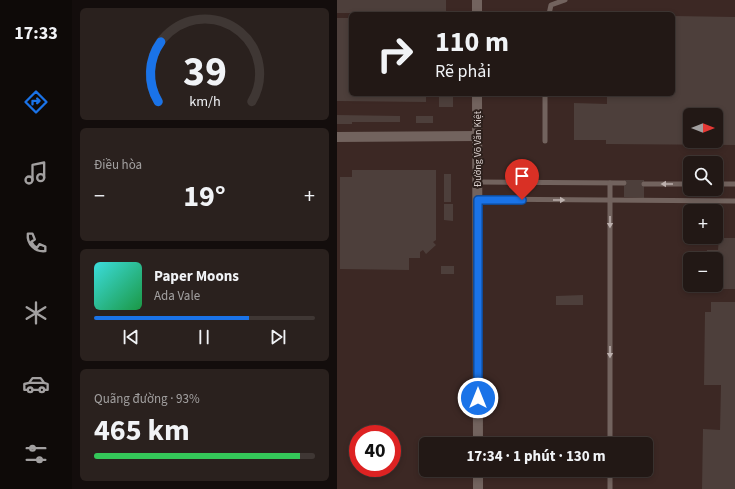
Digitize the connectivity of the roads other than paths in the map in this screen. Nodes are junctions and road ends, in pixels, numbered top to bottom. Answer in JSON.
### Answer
{"nodes":[{"id":1,"x":477,"y":0,"type":"edge"},
{"id":2,"x":565,"y":0,"type":"edge"},
{"id":3,"x":477,"y":12,"type":"edge"},
{"id":4,"x":549,"y":12,"type":"edge"},
{"id":5,"x":477,"y":96,"type":"edge"},
{"id":6,"x":545,"y":96,"type":"edge"},
{"id":7,"x":477,"y":136,"type":"junction"},
{"id":8,"x":337,"y":137,"type":"edge"},
{"id":9,"x":545,"y":141,"type":"dead end"},
{"id":10,"x":477,"y":182,"type":"junction"},
{"id":11,"x":610,"y":183,"type":"junction"},
{"id":12,"x":624,"y":184,"type":"dead end"},
{"id":13,"x":644,"y":184,"type":"dead end"},
{"id":14,"x":683,"y":184,"type":"edge"},
{"id":15,"x":723,"y":184,"type":"edge"},
{"id":16,"x":735,"y":184,"type":"edge"},
{"id":17,"x":478,"y":200,"type":"junction"},
{"id":18,"x":610,"y":200,"type":"junction"},
{"id":19,"x":735,"y":201,"type":"edge"},
{"id":20,"x":478,"y":437,"type":"edge"},
{"id":21,"x":610,"y":437,"type":"edge"},
{"id":22,"x":478,"y":477,"type":"edge"},
{"id":23,"x":610,"y":477,"type":"edge"},
{"id":24,"x":478,"y":489,"type":"edge"},
{"id":25,"x":610,"y":489,"type":"edge"}],
"edges":[{"from":1,"to":3,"type":"street"},
{"from":2,"to":4,"type":"lane"},
{"from":5,"to":7,"type":"street","name":"Đường Võ Văn Kiệt"},
{"from":6,"to":9,"type":"lane"},
{"from":7,"to":8,"type":"street"},
{"from":7,"to":10,"type":"street","name":"Đường Võ Văn Kiệt"},
{"from":10,"to":11,"type":"lane"},
{"from":10,"to":17,"type":"street","name":"Đường Võ Văn Kiệt"},
{"from":11,"to":12,"type":"lane"},
{"from":11,"to":18,"type":"lane"},
{"from":14,"to":13,"type":"lane","one_way":true},
{"from":15,"to":16,"type":"lane"},
{"from":17,"to":18,"type":"lane","one_way":true},
{"from":17,"to":20,"type":"street","name":"Đường Võ Văn Kiệt"},
{"from":18,"to":19,"type":"lane"},
{"from":18,"to":21,"type":"lane","one_way":true},
{"from":22,"to":24,"type":"street"},
{"from":23,"to":25,"type":"lane"}]}
